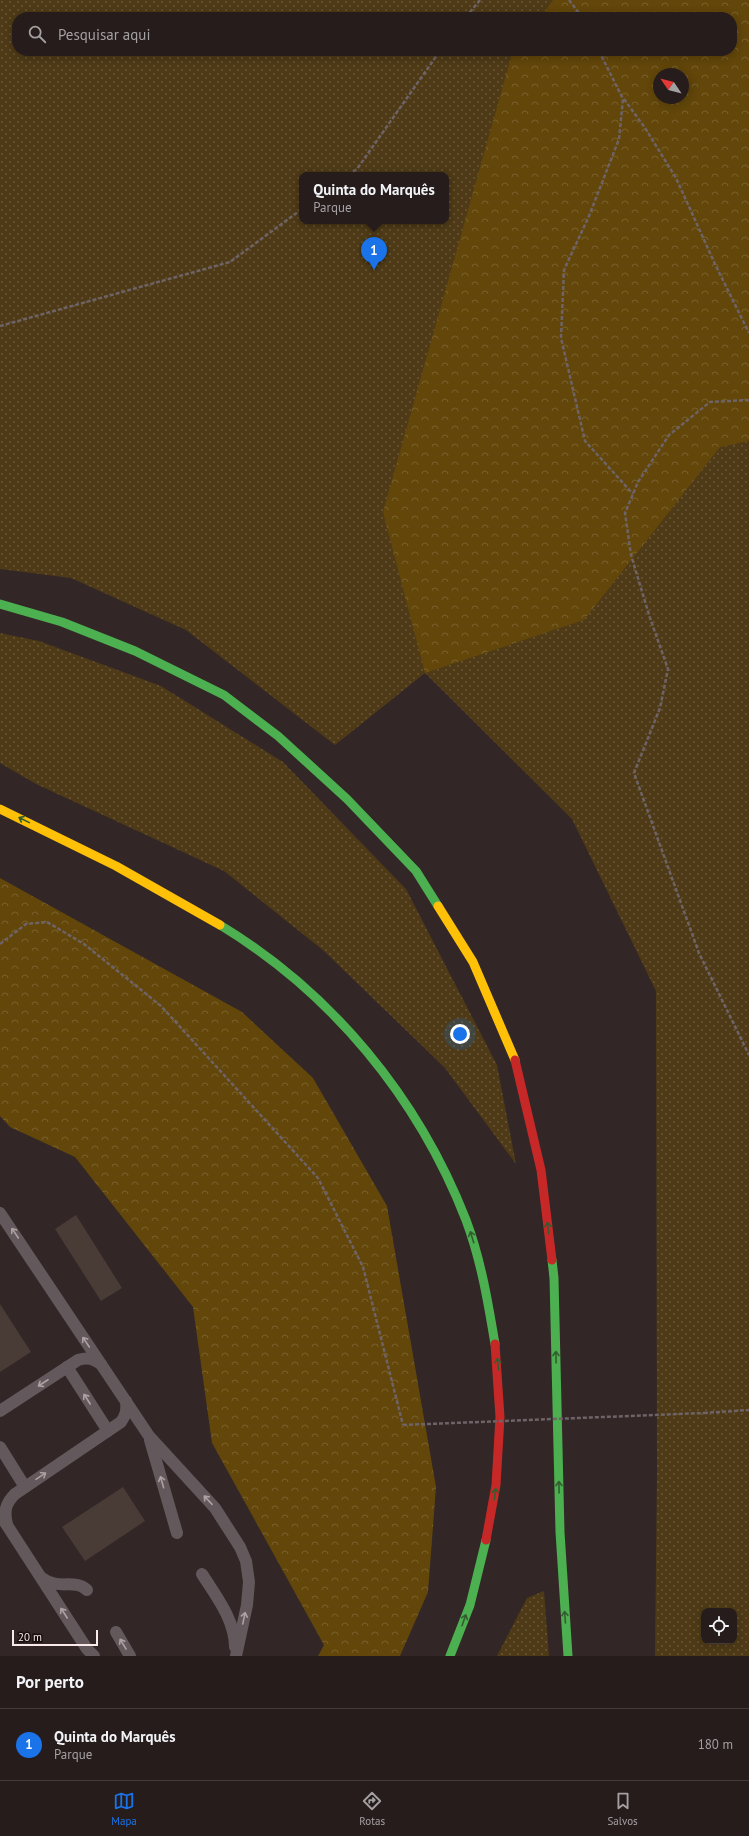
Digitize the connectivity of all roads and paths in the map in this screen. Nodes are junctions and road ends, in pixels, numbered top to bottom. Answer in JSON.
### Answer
{"nodes":[{"id":1,"x":480,"y":0,"type":"edge"},
{"id":2,"x":569,"y":0,"type":"edge"},
{"id":3,"x":470,"y":12,"type":"edge"},
{"id":4,"x":578,"y":12,"type":"edge"},
{"id":5,"x":436,"y":56,"type":"edge"},
{"id":6,"x":602,"y":56,"type":"edge"},
{"id":7,"x":624,"y":99,"type":"junction"},
{"id":8,"x":352,"y":172,"type":"edge"},
{"id":9,"x":299,"y":211,"type":"edge"},
{"id":10,"x":0,"y":326,"type":"edge"},
{"id":11,"x":749,"y":333,"type":"edge"},
{"id":12,"x":749,"y":400,"type":"edge"},
{"id":13,"x":633,"y":494,"type":"junction"},
{"id":14,"x":0,"y":604,"type":"edge"},
{"id":15,"x":0,"y":809,"type":"edge"},
{"id":16,"x":0,"y":944,"type":"edge"},
{"id":17,"x":749,"y":1055,"type":"edge"},
{"id":18,"x":0,"y":1213,"type":"edge"},
{"id":19,"x":101,"y":1364,"type":"junction"},
{"id":20,"x":67,"y":1367,"type":"junction"},
{"id":21,"x":126,"y":1401,"type":"junction"},
{"id":22,"x":749,"y":1410,"type":"edge"},
{"id":23,"x":0,"y":1411,"type":"edge"},
{"id":24,"x":108,"y":1431,"type":"junction"},
{"id":25,"x":149,"y":1436,"type":"junction"},
{"id":26,"x":0,"y":1447,"type":"edge"},
{"id":27,"x":25,"y":1487,"type":"junction"},
{"id":28,"x":0,"y":1514,"type":"edge"},
{"id":29,"x":7,"y":1525,"type":"junction"},
{"id":30,"x":177,"y":1533,"type":"dead end"},
{"id":31,"x":202,"y":1574,"type":"dead end"},
{"id":32,"x":40,"y":1576,"type":"junction"},
{"id":33,"x":87,"y":1590,"type":"dead end"},
{"id":34,"x":116,"y":1632,"type":"dead end"},
{"id":35,"x":94,"y":1656,"type":"edge"},
{"id":36,"x":130,"y":1656,"type":"edge"},
{"id":37,"x":236,"y":1656,"type":"edge"},
{"id":38,"x":450,"y":1656,"type":"edge"},
{"id":39,"x":568,"y":1656,"type":"edge"}],
"edges":[{"from":1,"to":3,"type":"path"},
{"from":2,"to":4,"type":"path"},
{"from":5,"to":8,"type":"path"},
{"from":6,"to":7,"type":"path"},
{"from":7,"to":11,"type":"path"},
{"from":7,"to":13,"type":"path"},
{"from":9,"to":10,"type":"path"},
{"from":12,"to":13,"type":"path"},
{"from":13,"to":17,"type":"path"},
{"from":39,"to":14,"type":"highway","one_way":true},
{"from":38,"to":15,"type":"highway","one_way":true},
{"from":16,"to":22,"type":"path","bridge":true},
{"from":19,"to":18,"type":"lane","one_way":true},
{"from":19,"to":20,"type":"lane"},
{"from":19,"to":21,"type":"lane"},
{"from":20,"to":23,"type":"lane","one_way":true},
{"from":24,"to":20,"type":"lane","one_way":true},
{"from":21,"to":24,"type":"lane"},
{"from":21,"to":25,"type":"lane"},
{"from":27,"to":24,"type":"lane","one_way":true},
{"from":30,"to":25,"type":"lane","one_way":true},
{"from":37,"to":25,"type":"lane","one_way":true},
{"from":26,"to":27,"type":"lane"},
{"from":27,"to":29,"type":"lane"},
{"from":28,"to":29,"type":"lane"},
{"from":29,"to":32,"type":"lane"},
{"from":31,"to":37,"type":"lane"},
{"from":32,"to":33,"type":"lane"},
{"from":35,"to":32,"type":"lane","one_way":true},
{"from":36,"to":34,"type":"lane","one_way":true}]}
